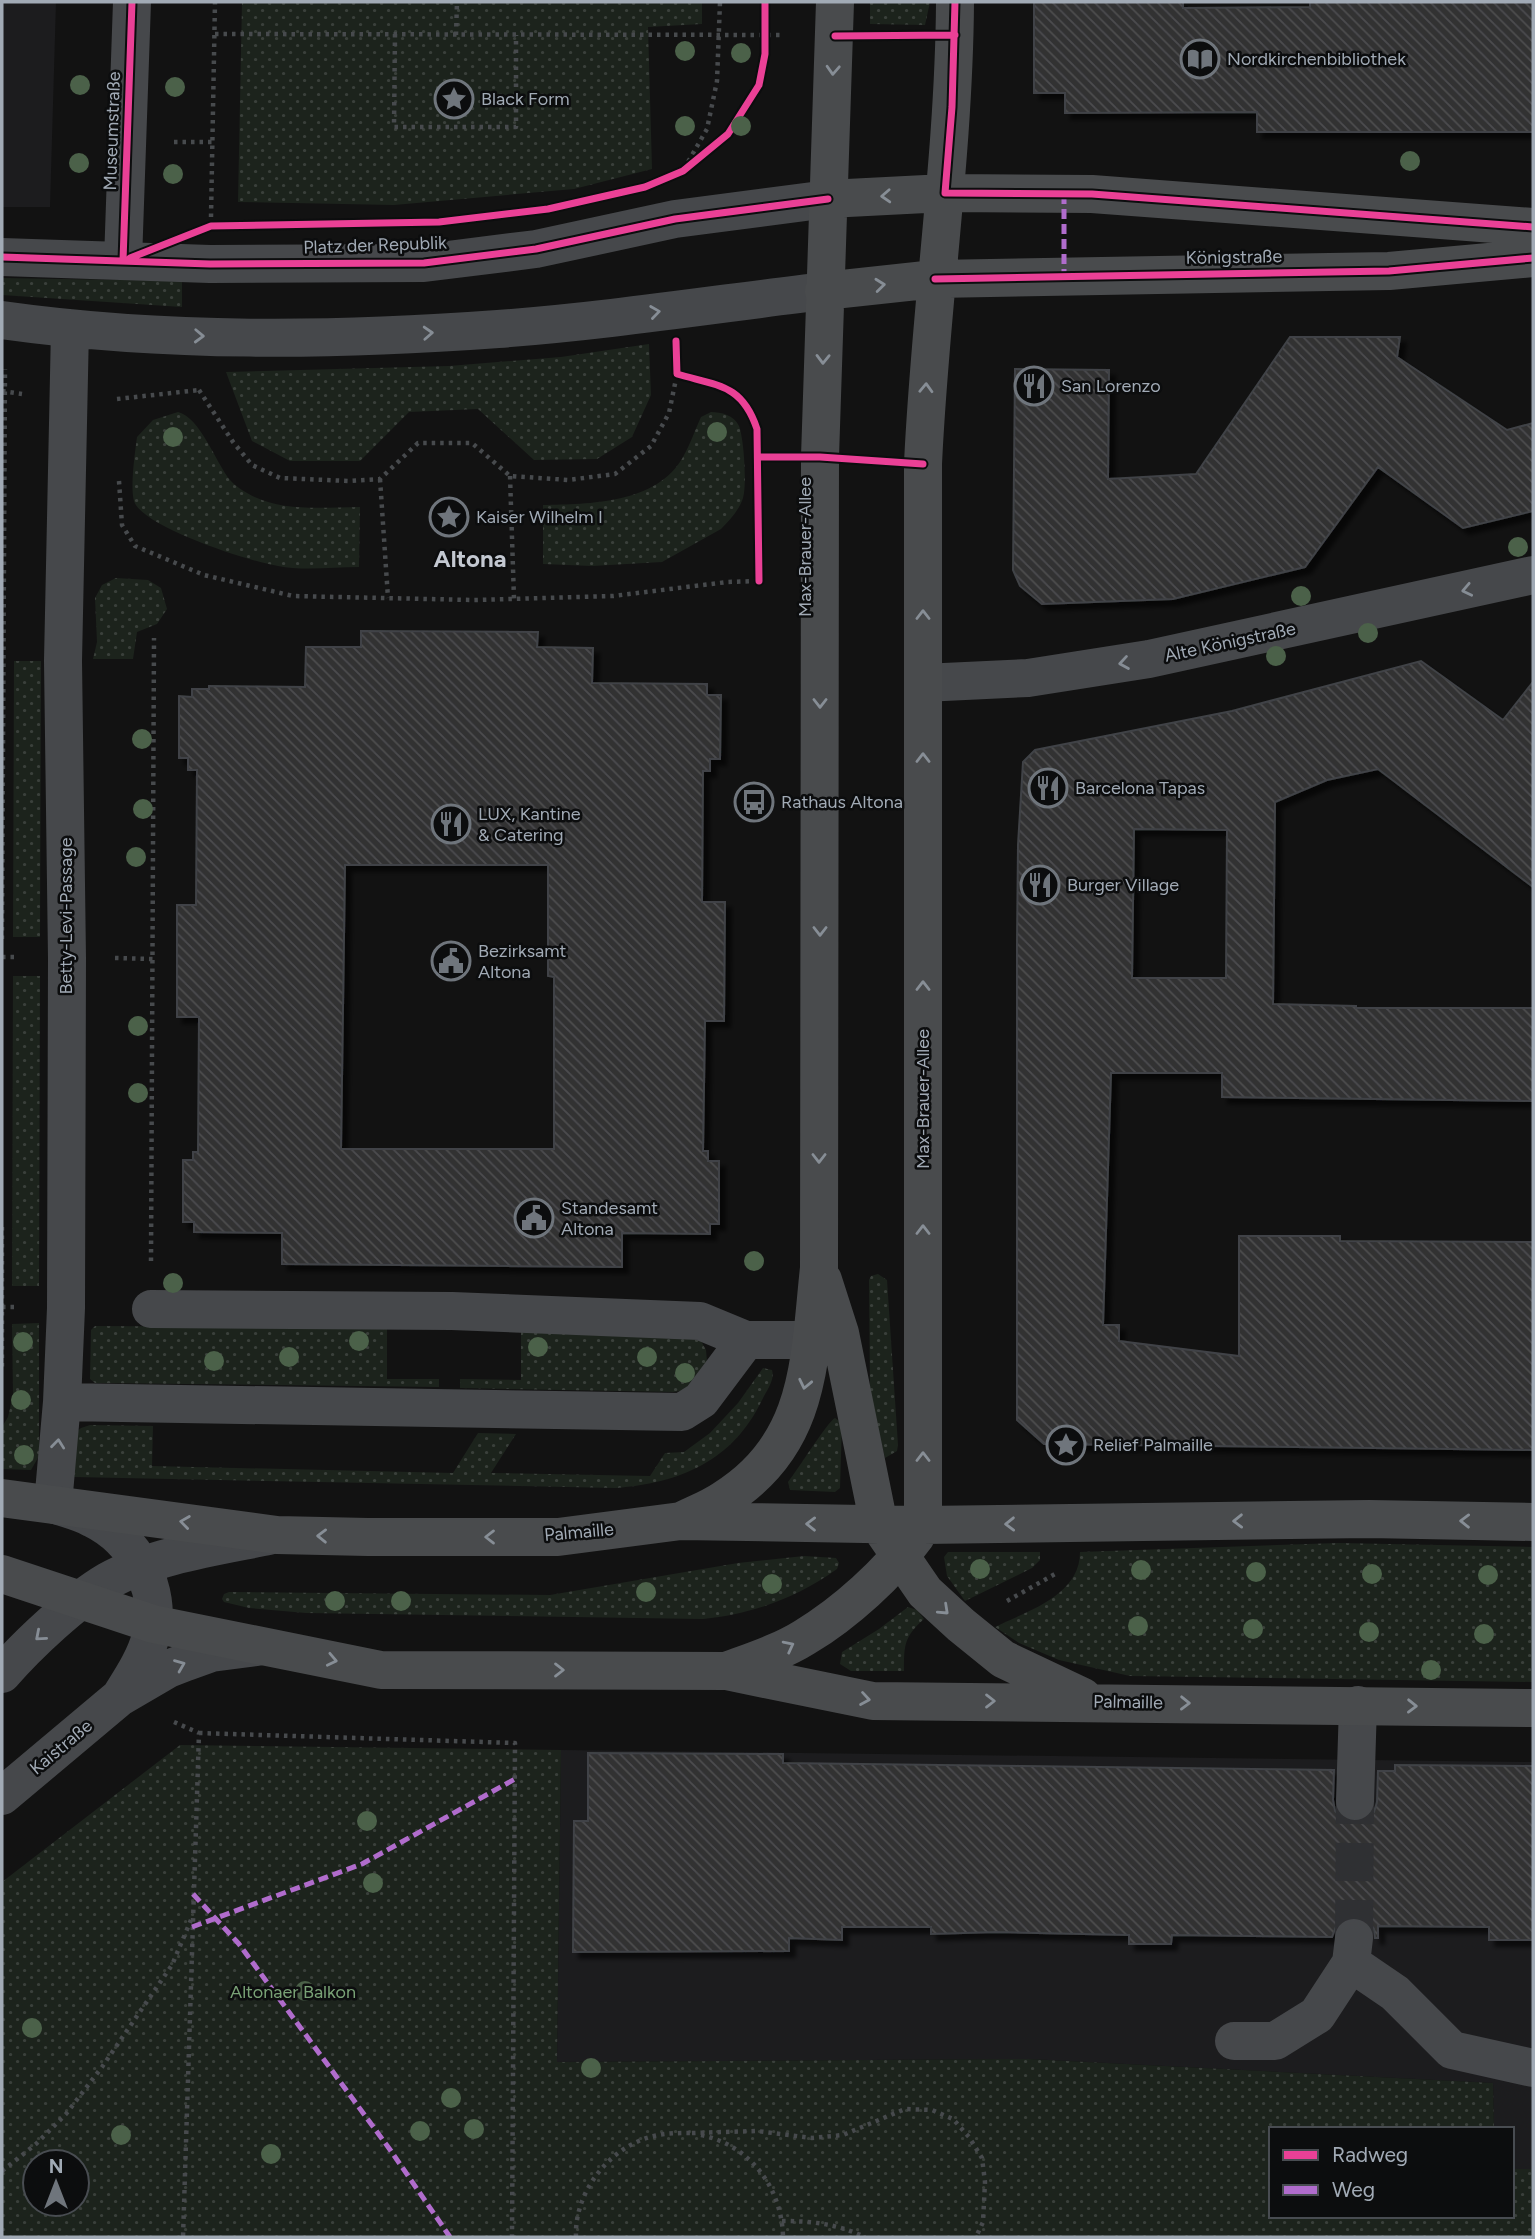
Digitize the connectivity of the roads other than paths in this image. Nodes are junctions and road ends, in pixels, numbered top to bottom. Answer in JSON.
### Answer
{"nodes":[{"id":1,"x":132,"y":2,"type":"edge"},
{"id":2,"x":835,"y":2,"type":"edge"},
{"id":3,"x":955,"y":2,"type":"edge"},
{"id":4,"x":945,"y":193,"type":"junction"},
{"id":5,"x":828,"y":199,"type":"junction"},
{"id":6,"x":1533,"y":227,"type":"edge"},
{"id":7,"x":2,"y":257,"type":"edge"},
{"id":8,"x":1533,"y":258,"type":"edge"},
{"id":9,"x":123,"y":261,"type":"junction"},
{"id":10,"x":935,"y":279,"type":"junction"},
{"id":11,"x":824,"y":291,"type":"junction"},
{"id":12,"x":3,"y":320,"type":"edge"},
{"id":13,"x":69,"y":328,"type":"junction"},
{"id":14,"x":1533,"y":575,"type":"edge"},
{"id":15,"x":923,"y":683,"type":"junction"},
{"id":16,"x":819,"y":1268,"type":"junction"},
{"id":17,"x":151,"y":1309,"type":"road end"},
{"id":18,"x":747,"y":1340,"type":"junction"},
{"id":19,"x":812,"y":1340,"type":"junction"},
{"id":20,"x":63,"y":1393,"type":"junction"},
{"id":21,"x":2,"y":1498,"type":"edge"},
{"id":22,"x":53,"y":1504,"type":"junction"},
{"id":23,"x":681,"y":1521,"type":"junction"},
{"id":24,"x":1533,"y":1522,"type":"edge"},
{"id":25,"x":879,"y":1525,"type":"junction"},
{"id":26,"x":923,"y":1525,"type":"junction"},
{"id":27,"x":277,"y":1535,"type":"junction"},
{"id":28,"x":901,"y":1557,"type":"junction"},
{"id":29,"x":142,"y":1566,"type":"junction"},
{"id":30,"x":2,"y":1574,"type":"edge"},
{"id":31,"x":80,"y":1601,"type":"junction"},
{"id":32,"x":153,"y":1624,"type":"junction"},
{"id":33,"x":265,"y":1646,"type":"junction"},
{"id":34,"x":726,"y":1671,"type":"junction"},
{"id":35,"x":2,"y":1674,"type":"edge"},
{"id":36,"x":120,"y":1697,"type":"junction"},
{"id":37,"x":1092,"y":1702,"type":"junction"},
{"id":38,"x":1358,"y":1705,"type":"junction"},
{"id":39,"x":1533,"y":1708,"type":"edge"},
{"id":40,"x":2,"y":1796,"type":"edge"},
{"id":41,"x":1355,"y":1801,"type":"tunnel mouth"},
{"id":42,"x":1234,"y":2040,"type":"dead end"},
{"id":43,"x":1533,"y":2068,"type":"edge"}],
"edges":[{"from":1,"to":9,"type":"street","name":"Museumstraße"},
{"from":2,"to":5,"type":"main road","name":"Max-Brauer-Allee","one_way":true},
{"from":3,"to":4,"type":"main road","name":"Max-Brauer-Allee"},
{"from":4,"to":5,"type":"main road","name":"Platz der Republik","one_way":true},
{"from":4,"to":6,"type":"main road"},
{"from":4,"to":10,"type":"main road","name":"Max-Brauer-Allee"},
{"from":5,"to":9,"type":"street","name":"Platz der Republik"},
{"from":5,"to":11,"type":"main road","name":"Max-Brauer-Allee"},
{"from":7,"to":9,"type":"street","name":"Platz der Republik"},
{"from":8,"to":10,"type":"main road","name":"Königstraße"},
{"from":11,"to":10,"type":"main road","one_way":true},
{"from":15,"to":10,"type":"main road","name":"Max-Brauer-Allee","one_way":true},
{"from":13,"to":11,"type":"street","one_way":true},
{"from":11,"to":16,"type":"main road","name":"Max-Brauer-Allee","one_way":true},
{"from":12,"to":13,"type":"street"},
{"from":13,"to":20,"type":"street","name":"Betty-Levi-Passage"},
{"from":14,"to":15,"type":"street","name":"Alte Königstraße","one_way":true},
{"from":26,"to":15,"type":"main road","name":"Max-Brauer-Allee","one_way":true},
{"from":16,"to":19,"type":"main road","name":"Max-Brauer-Allee"},
{"from":16,"to":25,"type":"main road","name":"Max-Brauer-Allee"},
{"from":17,"to":18,"type":"street"},
{"from":18,"to":19,"type":"street"},
{"from":18,"to":20,"type":"street"},
{"from":19,"to":23,"type":"main road","name":"Max-Brauer-Allee","one_way":true},
{"from":22,"to":20,"type":"street","name":"Betty-Levi-Passage","one_way":true},
{"from":21,"to":22,"type":"main road","name":"Palmaille"},
{"from":27,"to":22,"type":"main road","name":"Palmaille","one_way":true},
{"from":22,"to":29,"type":"street","name":"Palmaille"},
{"from":25,"to":23,"type":"main road","name":"Palmaille","one_way":true},
{"from":23,"to":27,"type":"main road","name":"Palmaille","one_way":true},
{"from":24,"to":26,"type":"main road","name":"Palmaille","one_way":true},
{"from":25,"to":26,"type":"main road","name":"Palmaille"},
{"from":25,"to":28,"type":"main road","name":"Max-Brauer-Allee"},
{"from":26,"to":28,"type":"main road","name":"Palmaille"},
{"from":27,"to":29,"type":"street","name":"Palmaille"},
{"from":34,"to":28,"type":"main road","name":"Palmaille","one_way":true},
{"from":28,"to":37,"type":"main road","name":"Max-Brauer-Allee","one_way":true},
{"from":29,"to":31,"type":"street","name":"Palmaille"},
{"from":29,"to":32,"type":"street","name":"Palmaille"},
{"from":30,"to":31,"type":"main road","name":"Palmaille"},
{"from":31,"to":32,"type":"main road","name":"Palmaille"},
{"from":31,"to":35,"type":"street","one_way":true},
{"from":32,"to":33,"type":"main road","name":"Palmaille"},
{"from":32,"to":36,"type":"street","name":"Kaistraße"},
{"from":33,"to":34,"type":"main road","name":"Palmaille","one_way":true},
{"from":36,"to":33,"type":"street","name":"Kaistraße","one_way":true},
{"from":34,"to":37,"type":"main road","name":"Palmaille","one_way":true},
{"from":36,"to":40,"type":"street","name":"Kaistraße"},
{"from":37,"to":38,"type":"main road","name":"Palmaille","one_way":true},
{"from":38,"to":39,"type":"main road","name":"Palmaille","one_way":true},
{"from":38,"to":41,"type":"street"},
{"from":42,"to":43,"type":"street"}]}
